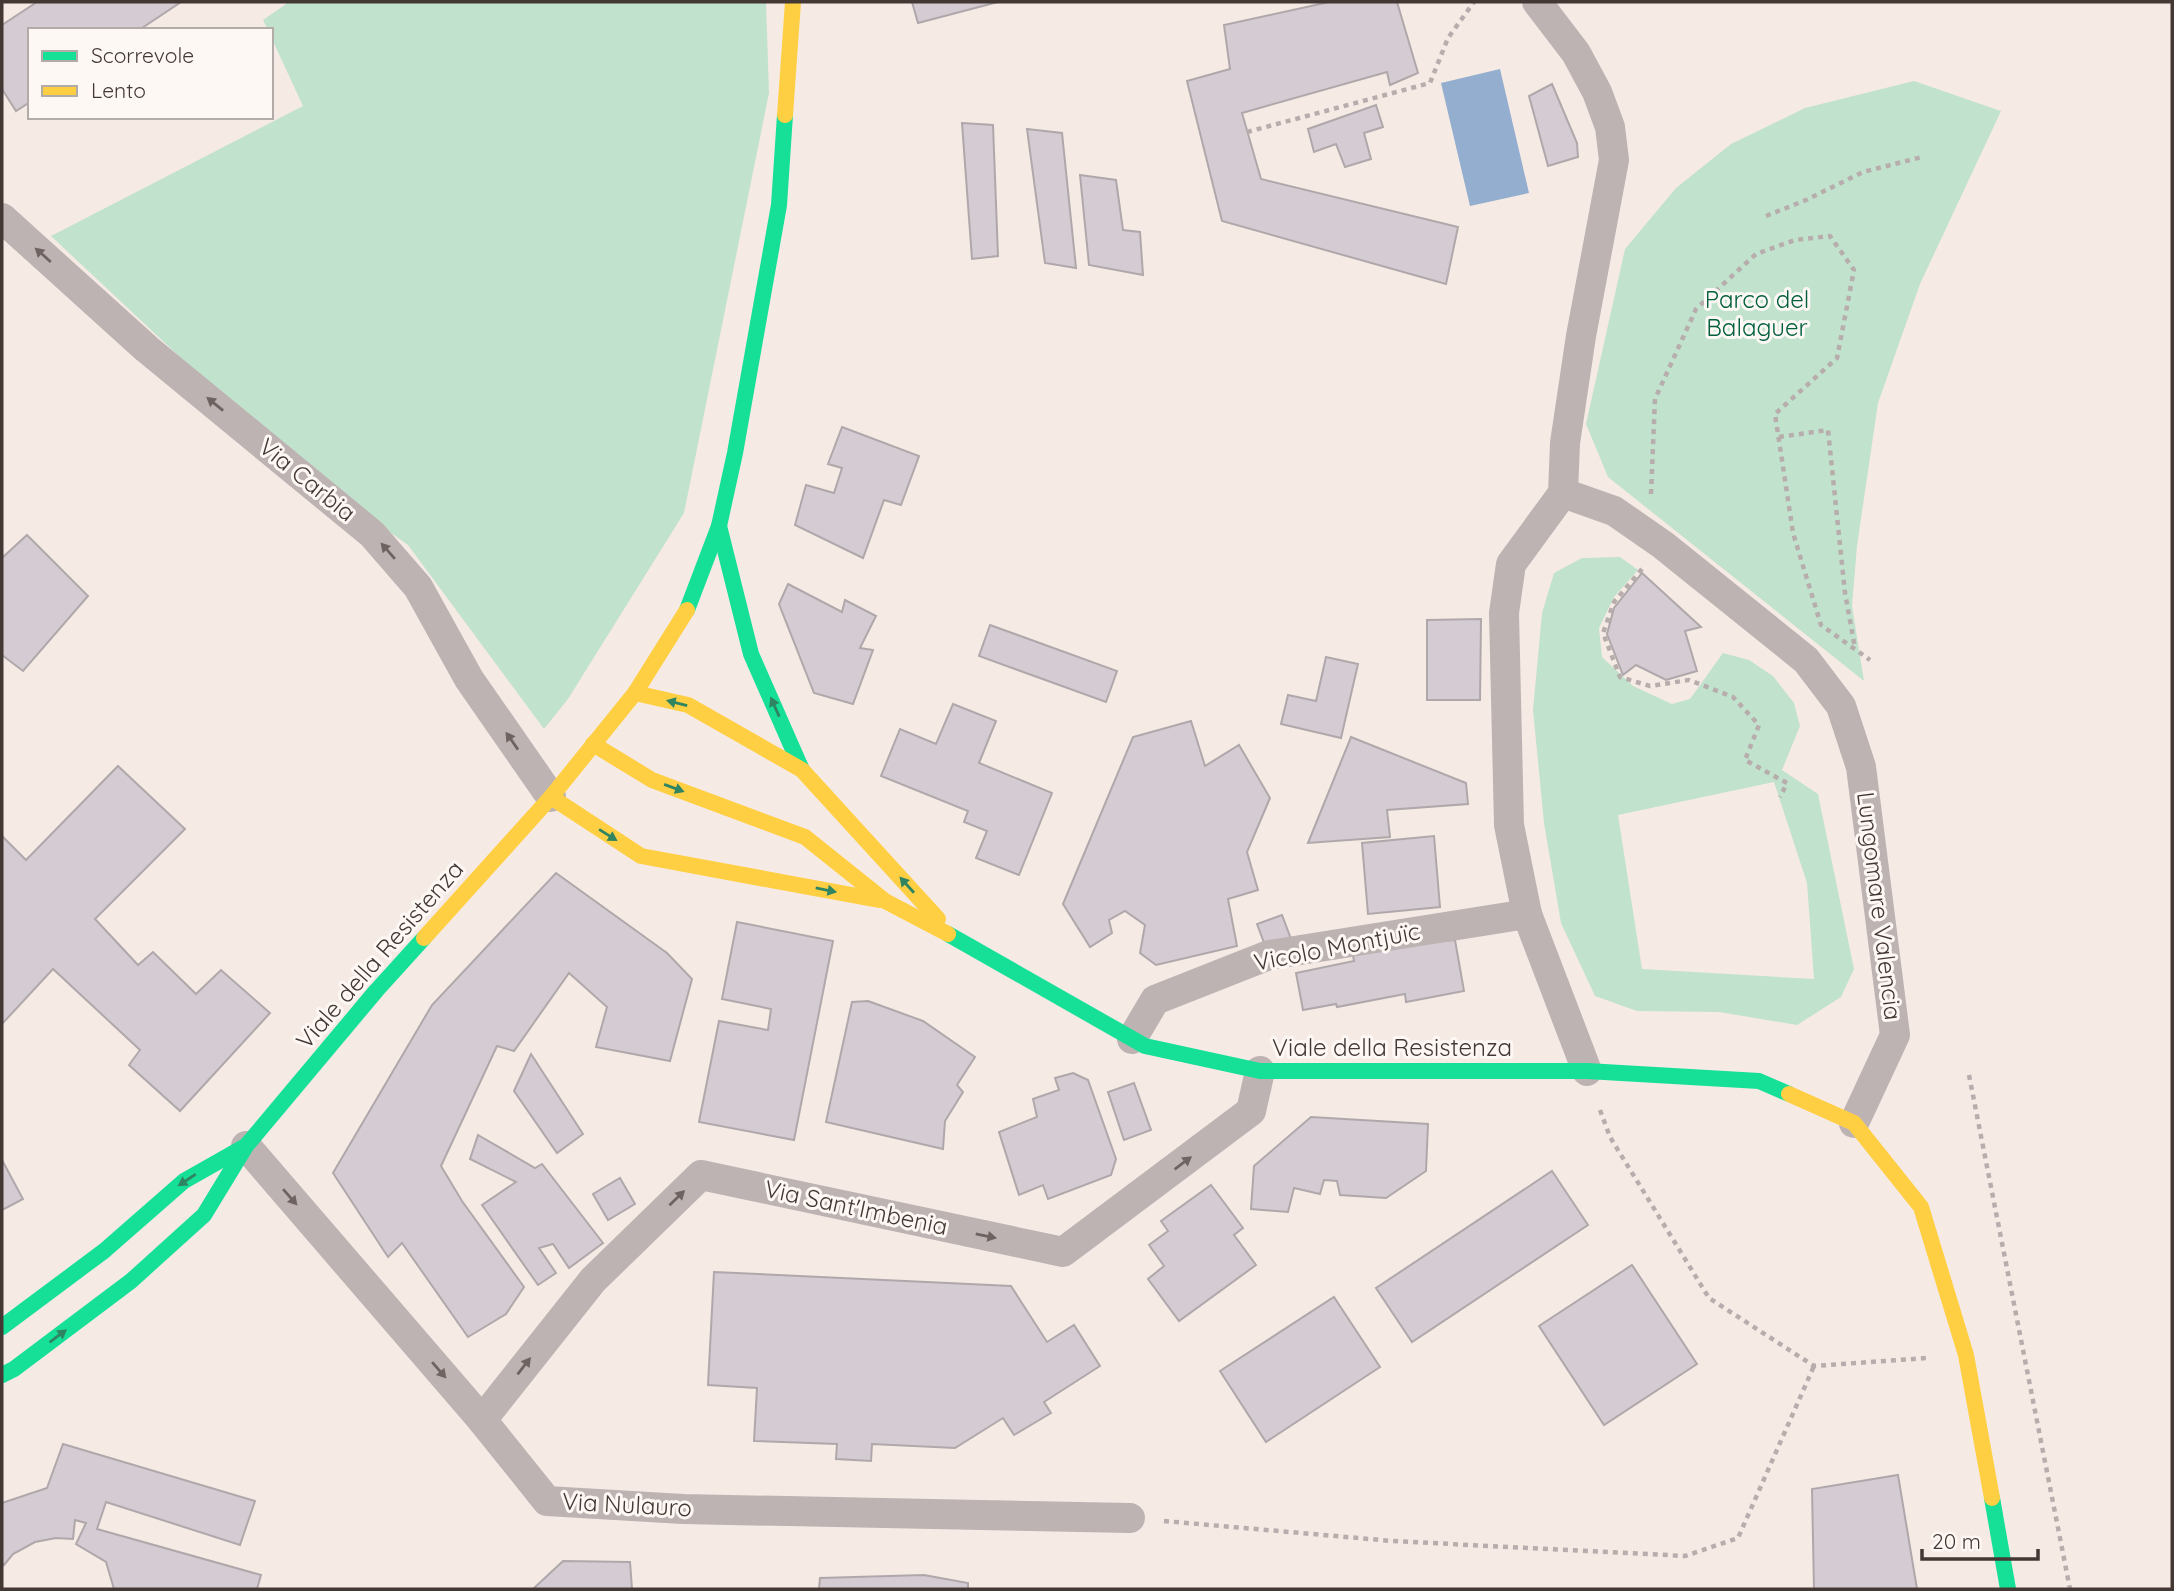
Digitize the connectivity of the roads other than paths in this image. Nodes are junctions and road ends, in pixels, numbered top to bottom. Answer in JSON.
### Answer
{"nodes":[{"id":1,"x":793,"y":2,"type":"edge"},
{"id":2,"x":1537,"y":2,"type":"edge"},
{"id":3,"x":2,"y":218,"type":"edge"},
{"id":4,"x":1563,"y":493,"type":"junction"},
{"id":5,"x":719,"y":526,"type":"junction"},
{"id":6,"x":635,"y":693,"type":"junction"},
{"id":7,"x":593,"y":744,"type":"junction"},
{"id":8,"x":802,"y":770,"type":"junction"},
{"id":9,"x":551,"y":797,"type":"junction"},
{"id":10,"x":885,"y":901,"type":"junction"},
{"id":11,"x":1527,"y":914,"type":"junction"},
{"id":12,"x":953,"y":936,"type":"junction"},
{"id":13,"x":1132,"y":1039,"type":"junction"},
{"id":14,"x":1587,"y":1070,"type":"junction"},
{"id":15,"x":1259,"y":1071,"type":"junction"},
{"id":16,"x":1854,"y":1123,"type":"junction"},
{"id":17,"x":246,"y":1146,"type":"junction"},
{"id":18,"x":2,"y":1326,"type":"edge"},
{"id":19,"x":2,"y":1375,"type":"edge"},
{"id":20,"x":482,"y":1420,"type":"junction"},
{"id":21,"x":1130,"y":1518,"type":"road end"},
{"id":22,"x":2008,"y":1589,"type":"edge"}],
"edges":[{"from":1,"to":5,"type":"street"},
{"from":2,"to":4,"type":"street"},
{"from":9,"to":3,"type":"street","name":"Via Carbia","one_way":true},
{"from":4,"to":11,"type":"street"},
{"from":4,"to":16,"type":"street","name":"Lungomare Valencia"},
{"from":5,"to":6,"type":"street","name":"Viale della Resistenza"},
{"from":8,"to":5,"type":"street","name":"Viale della Resistenza","one_way":true},
{"from":6,"to":7,"type":"street","name":"Viale della Resistenza"},
{"from":8,"to":6,"type":"street","name":"Viale della Resistenza","one_way":true},
{"from":7,"to":9,"type":"street","name":"Viale della Resistenza"},
{"from":7,"to":10,"type":"street","name":"Viale della Resistenza","one_way":true},
{"from":12,"to":8,"type":"street","name":"Viale della Resistenza","one_way":true},
{"from":9,"to":10,"type":"street","name":"Viale della Resistenza","one_way":true},
{"from":9,"to":17,"type":"street","name":"Viale della Resistenza"},
{"from":10,"to":12,"type":"street","name":"Viale della Resistenza"},
{"from":11,"to":13,"type":"street","name":"Vicolo Montjuïc"},
{"from":11,"to":14,"type":"street"},
{"from":12,"to":13,"type":"street","name":"Viale della Resistenza"},
{"from":13,"to":15,"type":"street","name":"Viale della Resistenza"},
{"from":14,"to":15,"type":"street","name":"Viale della Resistenza"},
{"from":14,"to":16,"type":"street","name":"Viale della Resistenza"},
{"from":20,"to":15,"type":"street","name":"Via Sant'Imbenia","one_way":true},
{"from":16,"to":22,"type":"street"},
{"from":17,"to":18,"type":"street","name":"Viale della Resistenza","one_way":true},
{"from":19,"to":17,"type":"street","name":"Viale della Resistenza","one_way":true},
{"from":17,"to":20,"type":"street","name":"Via Nulauro","one_way":true},
{"from":20,"to":21,"type":"street","name":"Via Nulauro"}]}
